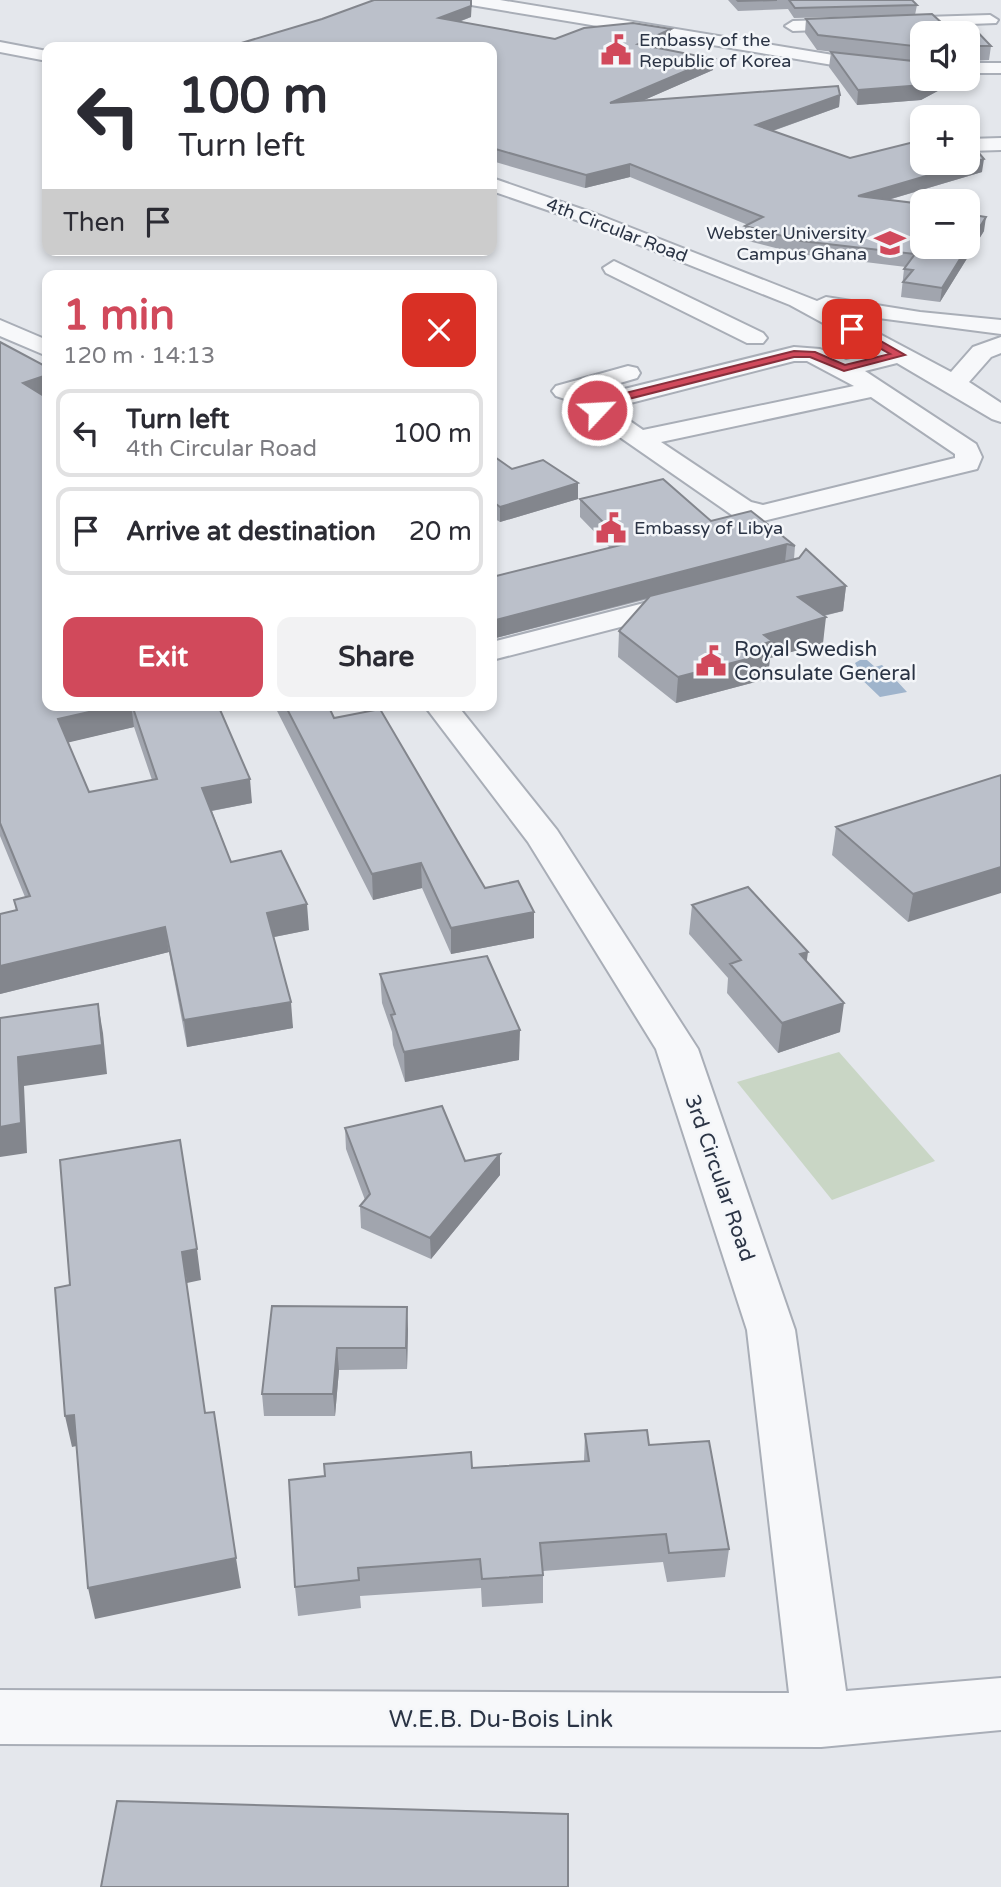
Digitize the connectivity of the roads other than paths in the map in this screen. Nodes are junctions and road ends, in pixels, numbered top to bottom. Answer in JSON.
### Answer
{"nodes":[{"id":1,"x":471,"y":0,"type":"edge"},
{"id":2,"x":613,"y":7,"type":"dead end"},
{"id":3,"x":975,"y":7,"type":"dead end"},
{"id":4,"x":589,"y":20,"type":"junction"},
{"id":5,"x":996,"y":25,"type":"edge"},
{"id":6,"x":793,"y":26,"type":"edge"},
{"id":7,"x":0,"y":47,"type":"edge"},
{"id":8,"x":42,"y":56,"type":"edge"},
{"id":9,"x":910,"y":68,"type":"edge"},
{"id":10,"x":980,"y":68,"type":"edge"},
{"id":11,"x":1001,"y":68,"type":"edge"},
{"id":12,"x":1001,"y":144,"type":"edge"},
{"id":13,"x":980,"y":145,"type":"edge"},
{"id":14,"x":497,"y":186,"type":"edge"},
{"id":15,"x":614,"y":268,"type":"dead end"},
{"id":16,"x":797,"y":300,"type":"junction"},
{"id":17,"x":829,"y":317,"type":"junction"},
{"id":18,"x":0,"y":327,"type":"edge"},
{"id":19,"x":1001,"y":327,"type":"edge"},
{"id":20,"x":755,"y":338,"type":"junction"},
{"id":21,"x":1001,"y":344,"type":"edge"},
{"id":22,"x":42,"y":347,"type":"edge"},
{"id":23,"x":717,"y":348,"type":"dead end"},
{"id":24,"x":692,"y":355,"type":"dead end"},
{"id":25,"x":900,"y":355,"type":"junction"},
{"id":26,"x":844,"y":368,"type":"junction"},
{"id":27,"x":954,"y":384,"type":"junction"},
{"id":28,"x":875,"y":389,"type":"junction"},
{"id":29,"x":565,"y":391,"type":"dead end"},
{"id":30,"x":1001,"y":414,"type":"edge"},
{"id":31,"x":641,"y":438,"type":"junction"},
{"id":32,"x":706,"y":595,"type":"edge"},
{"id":33,"x":497,"y":651,"type":"edge"},
{"id":34,"x":445,"y":711,"type":"edge"},
{"id":35,"x":1001,"y":1704,"type":"edge"},
{"id":36,"x":0,"y":1717,"type":"edge"},
{"id":37,"x":821,"y":1720,"type":"junction"}],
"edges":[{"from":1,"to":4,"type":"street"},
{"from":2,"to":4,"type":"street"},
{"from":3,"to":5,"type":"street"},
{"from":4,"to":9,"type":"street"},
{"from":5,"to":6,"type":"street"},
{"from":7,"to":8,"type":"street"},
{"from":10,"to":11,"type":"street"},
{"from":12,"to":13,"type":"street"},
{"from":14,"to":16,"type":"street","name":"4th Circular Road"},
{"from":15,"to":20,"type":"street"},
{"from":16,"to":17,"type":"street","name":"4th Circular Road"},
{"from":16,"to":19,"type":"street"},
{"from":17,"to":20,"type":"street"},
{"from":17,"to":25,"type":"street","name":"4th Circular Road"},
{"from":18,"to":22,"type":"street"},
{"from":20,"to":23,"type":"street"},
{"from":21,"to":27,"type":"street"},
{"from":24,"to":29,"type":"street"},
{"from":25,"to":26,"type":"street"},
{"from":25,"to":27,"type":"street","name":"4th Circular Road"},
{"from":26,"to":28,"type":"street"},
{"from":26,"to":31,"type":"street"},
{"from":27,"to":30,"type":"street","name":"4th Circular Road"},
{"from":28,"to":31,"type":"street"},
{"from":28,"to":31,"type":"street"},
{"from":32,"to":33,"type":"street"},
{"from":34,"to":37,"type":"street","name":"3rd Circular Road"},
{"from":35,"to":37,"type":"street","name":"W.E.B. Du-Bois Link"},
{"from":36,"to":37,"type":"street","name":"W.E.B. Du-Bois Link"}]}
